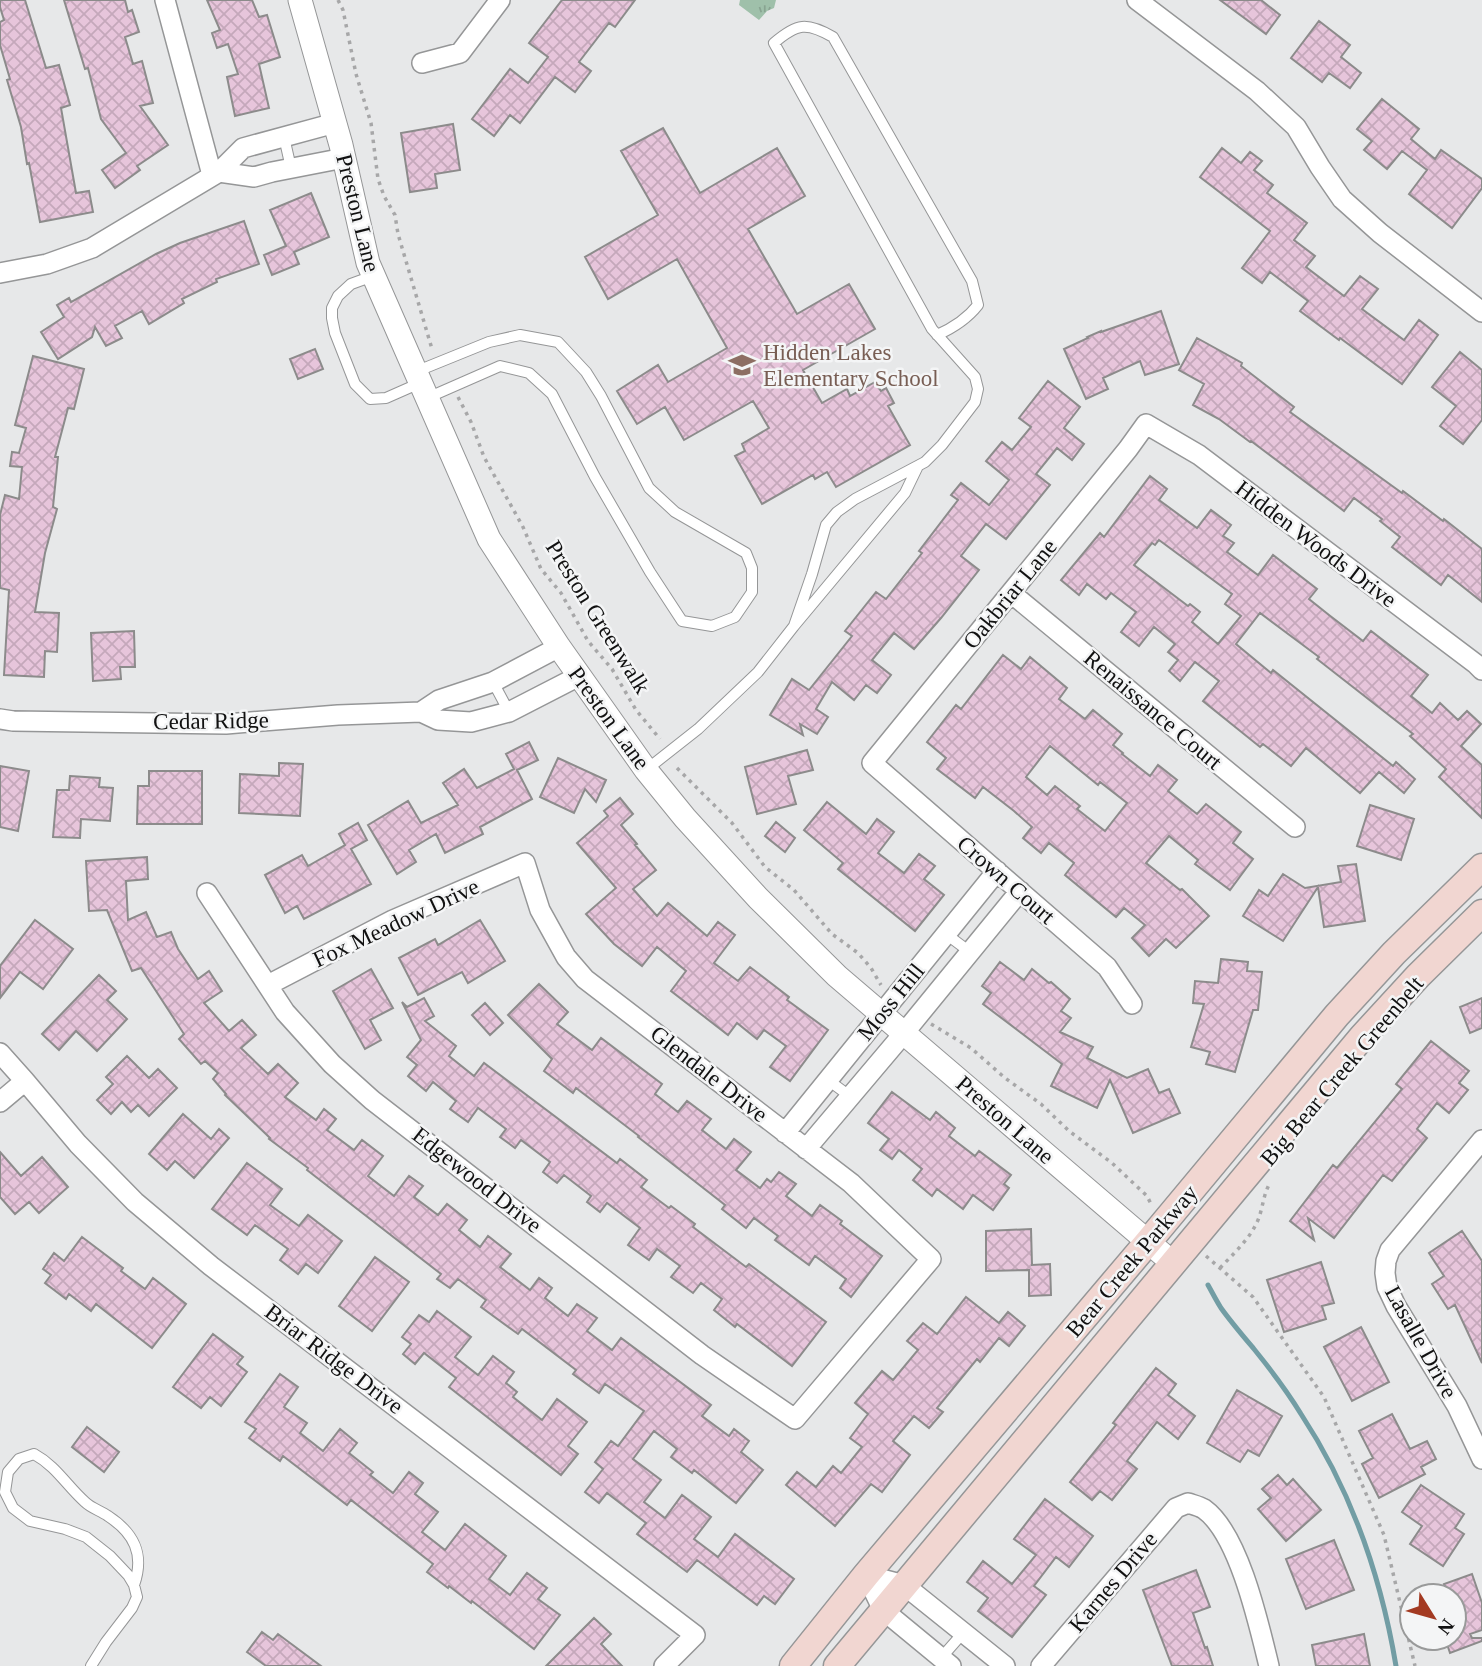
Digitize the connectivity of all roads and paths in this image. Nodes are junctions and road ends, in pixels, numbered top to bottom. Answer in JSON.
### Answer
{"nodes":[{"id":1,"x":165,"y":0,"type":"edge"},
{"id":2,"x":300,"y":0,"type":"edge"},
{"id":3,"x":338,"y":0,"type":"edge"},
{"id":4,"x":500,"y":0,"type":"edge"},
{"id":5,"x":1136,"y":0,"type":"edge"},
{"id":6,"x":422,"y":63,"type":"dead end"},
{"id":7,"x":335,"y":123,"type":"junction"},
{"id":8,"x":284,"y":137,"type":"junction"},
{"id":9,"x":344,"y":158,"type":"junction"},
{"id":10,"x":291,"y":168,"type":"junction"},
{"id":11,"x":216,"y":174,"type":"junction"},
{"id":12,"x":0,"y":273,"type":"edge"},
{"id":13,"x":373,"y":276,"type":"junction"},
{"id":14,"x":1482,"y":312,"type":"edge"},
{"id":15,"x":937,"y":335,"type":"junction"},
{"id":16,"x":432,"y":349,"type":"dead end"},
{"id":17,"x":421,"y":385,"type":"junction"},
{"id":18,"x":458,"y":397,"type":"dead end"},
{"id":19,"x":1146,"y":424,"type":"joint"},
{"id":20,"x":918,"y":466,"type":"junction"},
{"id":21,"x":1011,"y":593,"type":"junction"},
{"id":22,"x":794,"y":626,"type":"junction"},
{"id":23,"x":559,"y":647,"type":"junction"},
{"id":24,"x":1482,"y":670,"type":"edge"},
{"id":25,"x":579,"y":676,"type":"junction"},
{"id":26,"x":493,"y":682,"type":"junction"},
{"id":27,"x":421,"y":712,"type":"junction"},
{"id":28,"x":509,"y":712,"type":"junction"},
{"id":29,"x":0,"y":719,"type":"edge"},
{"id":30,"x":660,"y":739,"type":"dead end"},
{"id":31,"x":872,"y":763,"type":"joint"},
{"id":32,"x":646,"y":770,"type":"junction"},
{"id":33,"x":1295,"y":827,"type":"dead end"},
{"id":34,"x":525,"y":863,"type":"joint"},
{"id":35,"x":1482,"y":867,"type":"edge"},
{"id":36,"x":997,"y":871,"type":"junction"},
{"id":37,"x":1020,"y":891,"type":"junction"},
{"id":38,"x":207,"y":893,"type":"dead end"},
{"id":39,"x":1482,"y":913,"type":"edge"},
{"id":40,"x":946,"y":934,"type":"junction"},
{"id":41,"x":970,"y":952,"type":"junction"},
{"id":42,"x":268,"y":985,"type":"junction"},
{"id":43,"x":1132,"y":1004,"type":"dead end"},
{"id":44,"x":881,"y":1014,"type":"junction"},
{"id":45,"x":904,"y":1033,"type":"junction"},
{"id":46,"x":0,"y":1053,"type":"edge"},
{"id":47,"x":828,"y":1080,"type":"junction"},
{"id":48,"x":25,"y":1081,"type":"junction"},
{"id":49,"x":851,"y":1097,"type":"junction"},
{"id":50,"x":0,"y":1102,"type":"edge"},
{"id":51,"x":785,"y":1133,"type":"junction"},
{"id":52,"x":1482,"y":1140,"type":"edge"},
{"id":53,"x":806,"y":1149,"type":"junction"},
{"id":54,"x":1274,"y":1175,"type":"dead end"},
{"id":55,"x":1148,"y":1242,"type":"junction"},
{"id":56,"x":1203,"y":1253,"type":"dead end"},
{"id":57,"x":931,"y":1259,"type":"joint"},
{"id":58,"x":1174,"y":1264,"type":"junction"},
{"id":59,"x":1220,"y":1268,"type":"junction"},
{"id":60,"x":1482,"y":1459,"type":"edge"},
{"id":61,"x":866,"y":1575,"type":"junction"},
{"id":62,"x":135,"y":1585,"type":"junction"},
{"id":63,"x":904,"y":1585,"type":"junction"},
{"id":64,"x":883,"y":1610,"type":"junction"},
{"id":65,"x":963,"y":1633,"type":"junction"},
{"id":66,"x":946,"y":1662,"type":"edge"},
{"id":67,"x":91,"y":1666,"type":"edge"},
{"id":68,"x":664,"y":1666,"type":"edge"},
{"id":69,"x":793,"y":1666,"type":"edge"},
{"id":70,"x":837,"y":1666,"type":"edge"},
{"id":71,"x":1004,"y":1666,"type":"edge"},
{"id":72,"x":1041,"y":1666,"type":"edge"},
{"id":73,"x":1269,"y":1666,"type":"edge"},
{"id":74,"x":1415,"y":1666,"type":"edge"}],
"edges":[{"from":1,"to":11,"type":"street"},
{"from":2,"to":7,"type":"street","name":"Preston Lane"},
{"from":3,"to":16,"type":"path"},
{"from":4,"to":6,"type":"street"},
{"from":5,"to":14,"type":"street"},
{"from":7,"to":8,"type":"street"},
{"from":7,"to":9,"type":"street","name":"Preston Lane"},
{"from":8,"to":10,"type":"lane"},
{"from":8,"to":11,"type":"street"},
{"from":9,"to":10,"type":"street"},
{"from":9,"to":13,"type":"street","name":"Preston Lane"},
{"from":10,"to":11,"type":"street"},
{"from":11,"to":12,"type":"street"},
{"from":13,"to":17,"type":"street","name":"Preston Lane"},
{"from":13,"to":17,"type":"lane"},
{"from":15,"to":15,"type":"lane"},
{"from":15,"to":20,"type":"lane"},
{"from":17,"to":17,"type":"lane"},
{"from":17,"to":23,"type":"street","name":"Preston Lane"},
{"from":18,"to":30,"type":"path","name":"Preston Greenwalk"},
{"from":19,"to":21,"type":"street","name":"Oakbriar Lane"},
{"from":19,"to":24,"type":"street","name":"Hidden Woods Drive"},
{"from":20,"to":22,"type":"lane"},
{"from":20,"to":22,"type":"lane"},
{"from":21,"to":31,"type":"street","name":"Oakbriar Lane"},
{"from":21,"to":33,"type":"street","name":"Renaissance Court"},
{"from":22,"to":32,"type":"lane"},
{"from":23,"to":25,"type":"street","name":"Preston Lane"},
{"from":23,"to":26,"type":"street","name":"Cedar Ridge"},
{"from":25,"to":28,"type":"street","name":"Cedar Ridge"},
{"from":25,"to":32,"type":"street","name":"Preston Lane"},
{"from":26,"to":27,"type":"street","name":"Cedar Ridge"},
{"from":26,"to":28,"type":"lane"},
{"from":27,"to":28,"type":"street","name":"Cedar Ridge"},
{"from":27,"to":29,"type":"street","name":"Cedar Ridge"},
{"from":31,"to":36,"type":"street","name":"Crown Court"},
{"from":32,"to":44,"type":"street","name":"Preston Lane"},
{"from":34,"to":42,"type":"street","name":"Fox Meadow Drive"},
{"from":34,"to":51,"type":"street","name":"Glendale Drive"},
{"from":35,"to":55,"type":"main road","name":"Bear Creek Parkway"},
{"from":36,"to":37,"type":"street","name":"Crown Court"},
{"from":36,"to":40,"type":"street","name":"Moss Hill"},
{"from":37,"to":41,"type":"street","name":"Moss Hill"},
{"from":37,"to":43,"type":"street","name":"Crown Court"},
{"from":38,"to":42,"type":"street","name":"Edgewood Drive"},
{"from":39,"to":58,"type":"main road","name":"Bear Creek Parkway"},
{"from":40,"to":41,"type":"lane"},
{"from":40,"to":44,"type":"street","name":"Moss Hill"},
{"from":41,"to":45,"type":"street","name":"Moss Hill"},
{"from":42,"to":57,"type":"street","name":"Edgewood Drive"},
{"from":44,"to":45,"type":"street","name":"Preston Lane"},
{"from":44,"to":47,"type":"street","name":"Moss Hill"},
{"from":45,"to":49,"type":"street","name":"Moss Hill"},
{"from":45,"to":55,"type":"street","name":"Preston Lane"},
{"from":46,"to":48,"type":"street","name":"Briar Ridge Drive"},
{"from":47,"to":49,"type":"lane"},
{"from":47,"to":51,"type":"street","name":"Moss Hill"},
{"from":48,"to":50,"type":"street"},
{"from":48,"to":68,"type":"street","name":"Briar Ridge Drive"},
{"from":49,"to":53,"type":"street","name":"Moss Hill"},
{"from":51,"to":53,"type":"street","name":"Glendale Drive"},
{"from":52,"to":60,"type":"street","name":"Lasalle Drive"},
{"from":53,"to":57,"type":"street","name":"Glendale Drive"},
{"from":54,"to":59,"type":"path","name":"Big Bear Creek Greenbelt"},
{"from":55,"to":58,"type":"street","name":"Preston Lane"},
{"from":55,"to":61,"type":"main road","name":"Bear Creek Parkway"},
{"from":56,"to":59,"type":"path"},
{"from":58,"to":63,"type":"main road","name":"Bear Creek Parkway"},
{"from":59,"to":74,"type":"path"},
{"from":61,"to":63,"type":"street"},
{"from":61,"to":64,"type":"street"},
{"from":61,"to":69,"type":"main road","name":"Bear Creek Parkway"},
{"from":62,"to":62,"type":"lane"},
{"from":62,"to":67,"type":"lane"},
{"from":63,"to":64,"type":"main road","name":"Bear Creek Parkway"},
{"from":63,"to":65,"type":"street"},
{"from":64,"to":66,"type":"street"},
{"from":64,"to":70,"type":"main road","name":"Bear Creek Parkway"},
{"from":65,"to":66,"type":"lane"},
{"from":65,"to":71,"type":"street"},
{"from":72,"to":73,"type":"street","name":"Karnes Drive"}]}
